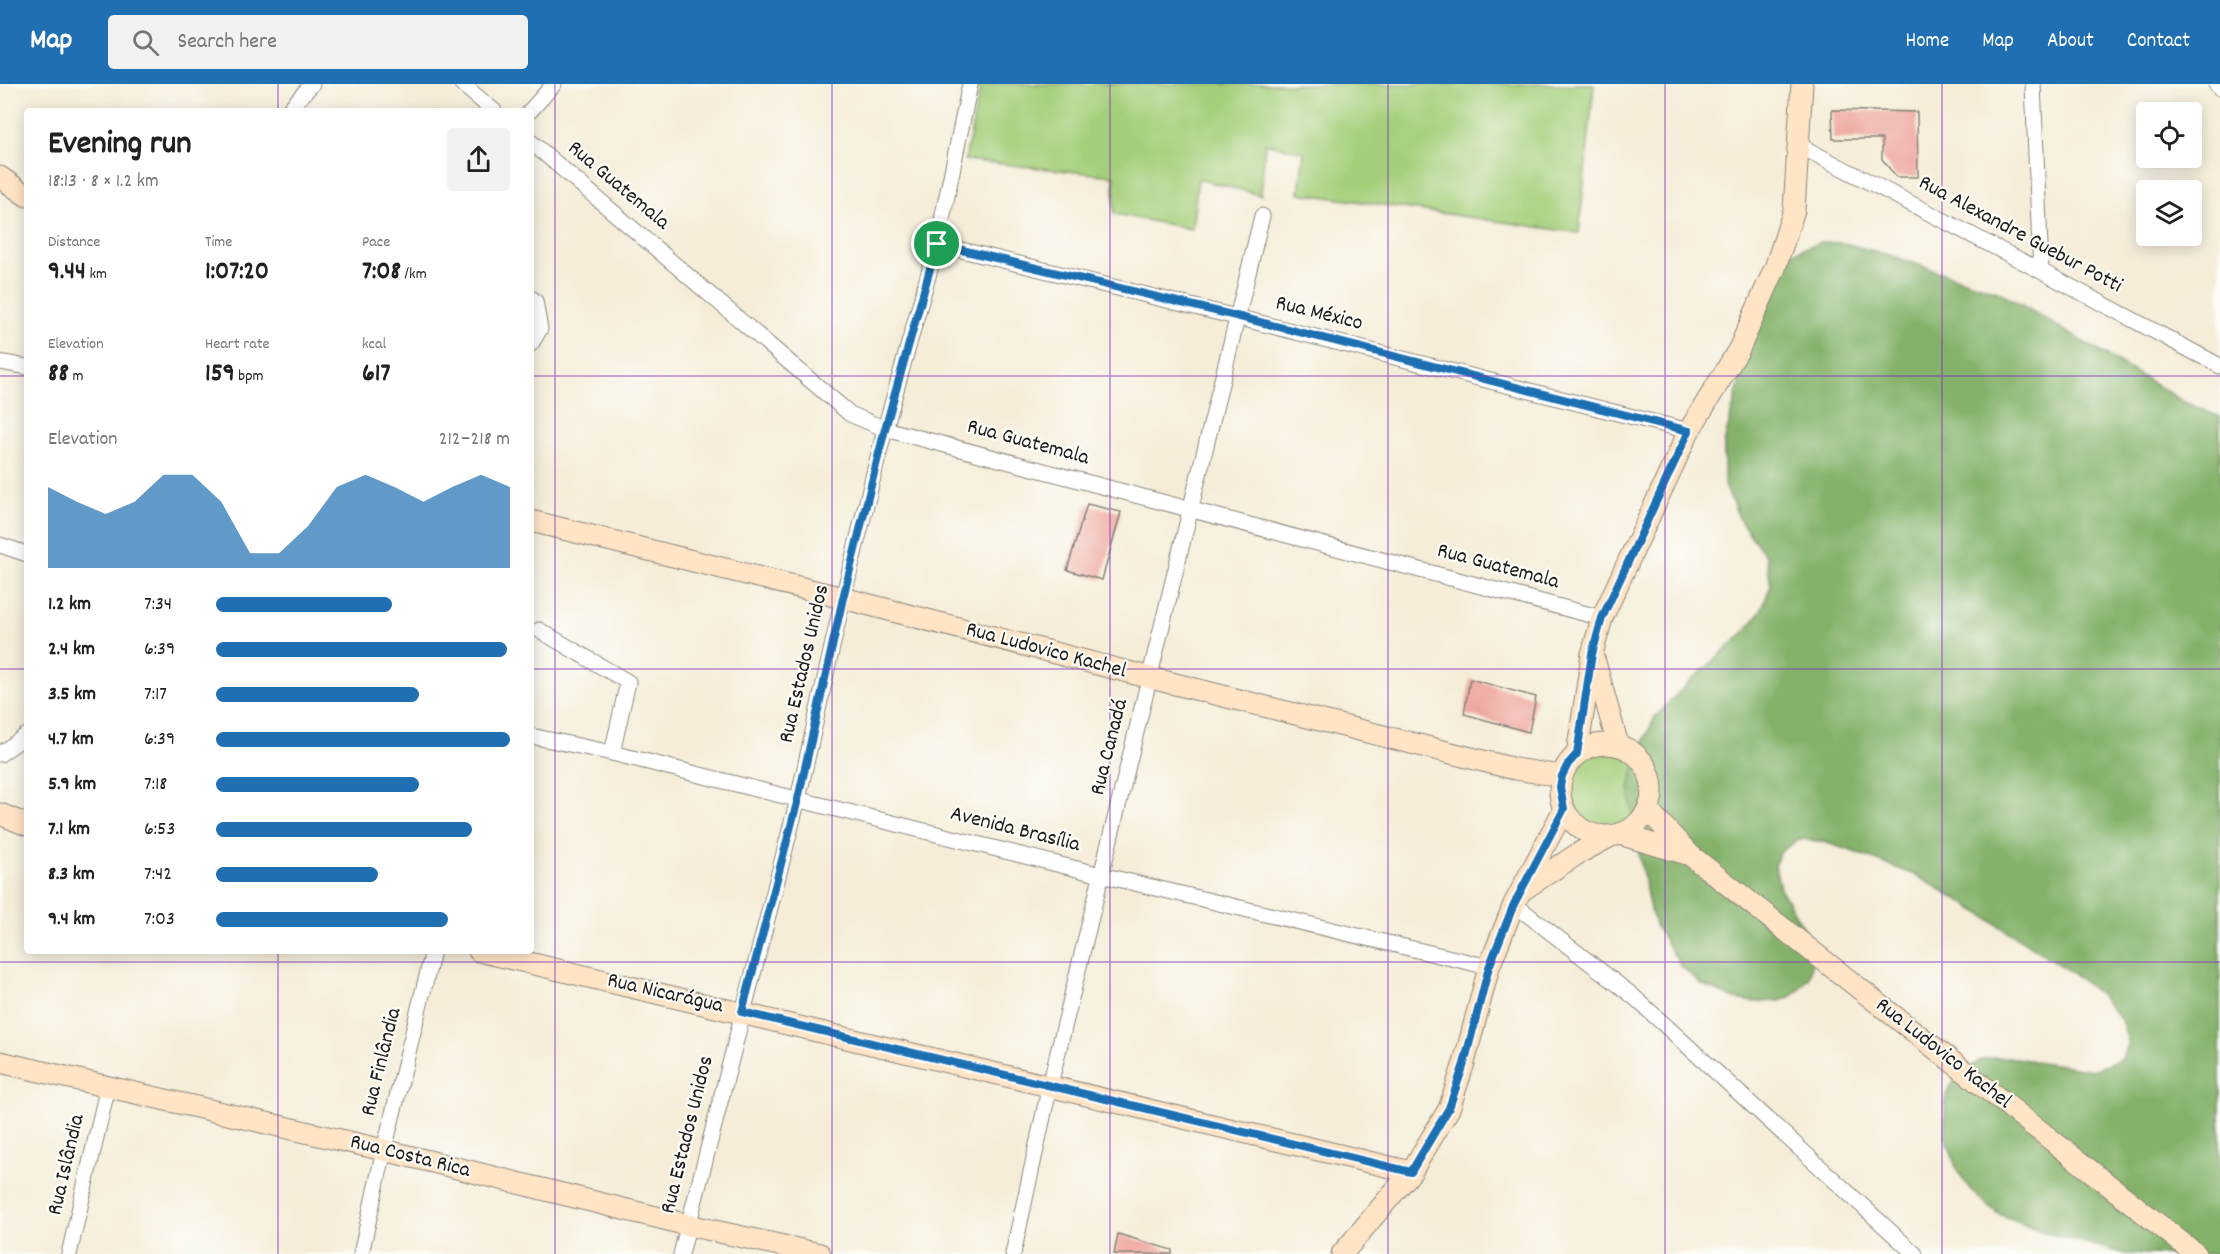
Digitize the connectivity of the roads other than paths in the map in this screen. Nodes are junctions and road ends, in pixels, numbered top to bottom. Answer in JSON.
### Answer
{"nodes":[{"id":1,"x":312,"y":84,"type":"edge"},
{"id":2,"x":462,"y":84,"type":"edge"},
{"id":3,"x":554,"y":84,"type":"edge"},
{"id":4,"x":970,"y":84,"type":"edge"},
{"id":5,"x":1802,"y":84,"type":"edge"},
{"id":6,"x":2033,"y":84,"type":"edge"},
{"id":7,"x":2216,"y":84,"type":"edge"},
{"id":8,"x":2220,"y":88,"type":"edge"},
{"id":9,"x":291,"y":108,"type":"edge"},
{"id":10,"x":490,"y":108,"type":"edge"},
{"id":11,"x":533,"y":108,"type":"edge"},
{"id":12,"x":534,"y":145,"type":"edge"},
{"id":13,"x":1798,"y":145,"type":"junction"},
{"id":14,"x":0,"y":177,"type":"edge"},
{"id":15,"x":24,"y":193,"type":"edge"},
{"id":16,"x":1262,"y":216,"type":"dead end"},
{"id":17,"x":937,"y":244,"type":"junction"},
{"id":18,"x":2041,"y":271,"type":"junction"},
{"id":19,"x":534,"y":300,"type":"edge"},
{"id":20,"x":1236,"y":316,"type":"junction"},
{"id":21,"x":534,"y":340,"type":"edge"},
{"id":22,"x":0,"y":362,"type":"edge"},
{"id":23,"x":24,"y":366,"type":"edge"},
{"id":24,"x":2220,"y":366,"type":"edge"},
{"id":25,"x":885,"y":429,"type":"junction"},
{"id":26,"x":1689,"y":431,"type":"junction"},
{"id":27,"x":1190,"y":510,"type":"junction"},
{"id":28,"x":534,"y":522,"type":"edge"},
{"id":29,"x":0,"y":545,"type":"edge"},
{"id":30,"x":24,"y":553,"type":"edge"},
{"id":31,"x":843,"y":598,"type":"junction"},
{"id":32,"x":1602,"y":618,"type":"junction"},
{"id":33,"x":539,"y":630,"type":"dead end"},
{"id":34,"x":1592,"y":654,"type":"junction"},
{"id":35,"x":1151,"y":678,"type":"junction"},
{"id":36,"x":24,"y":737,"type":"edge"},
{"id":37,"x":534,"y":737,"type":"edge"},
{"id":38,"x":1618,"y":746,"type":"junction"},
{"id":39,"x":612,"y":753,"type":"junction"},
{"id":40,"x":0,"y":754,"type":"edge"},
{"id":41,"x":1577,"y":754,"type":"junction"},
{"id":42,"x":1562,"y":776,"type":"junction"},
{"id":43,"x":798,"y":799,"type":"junction"},
{"id":44,"x":1564,"y":809,"type":"junction"},
{"id":45,"x":1648,"y":810,"type":"junction"},
{"id":46,"x":0,"y":814,"type":"edge"},
{"id":47,"x":24,"y":824,"type":"edge"},
{"id":48,"x":1615,"y":835,"type":"junction"},
{"id":49,"x":1690,"y":855,"type":"junction"},
{"id":50,"x":1101,"y":875,"type":"junction"},
{"id":51,"x":1518,"y":897,"type":"junction"},
{"id":52,"x":432,"y":954,"type":"edge"},
{"id":53,"x":492,"y":954,"type":"edge"},
{"id":54,"x":1489,"y":967,"type":"junction"},
{"id":55,"x":742,"y":1012,"type":"junction"},
{"id":56,"x":0,"y":1062,"type":"edge"},
{"id":57,"x":1050,"y":1085,"type":"junction"},
{"id":58,"x":108,"y":1086,"type":"junction"},
{"id":59,"x":384,"y":1150,"type":"junction"},
{"id":60,"x":1411,"y":1172,"type":"junction"},
{"id":61,"x":688,"y":1225,"type":"junction"},
{"id":62,"x":69,"y":1254,"type":"edge"},
{"id":63,"x":361,"y":1254,"type":"edge"},
{"id":64,"x":681,"y":1254,"type":"edge"},
{"id":65,"x":820,"y":1254,"type":"edge"},
{"id":66,"x":1013,"y":1254,"type":"edge"},
{"id":67,"x":1342,"y":1254,"type":"edge"},
{"id":68,"x":1915,"y":1254,"type":"edge"},
{"id":69,"x":2196,"y":1254,"type":"edge"}],
"edges":[{"from":1,"to":9,"type":"street"},
{"from":2,"to":10,"type":"street"},
{"from":3,"to":11,"type":"street"},
{"from":4,"to":17,"type":"street","name":"Rua Estados Unidos"},
{"from":5,"to":13,"type":"main road"},
{"from":6,"to":18,"type":"street"},
{"from":7,"to":8,"type":"street"},
{"from":12,"to":25,"type":"street","name":"Rua Guatemala"},
{"from":13,"to":18,"type":"street","name":"Rua Alexandre Guebur Potti"},
{"from":13,"to":26,"type":"main road"},
{"from":14,"to":15,"type":"main road"},
{"from":16,"to":20,"type":"street","name":"Rua Canadá"},
{"from":17,"to":20,"type":"street","name":"Rua México"},
{"from":17,"to":25,"type":"street","name":"Rua Estados Unidos"},
{"from":18,"to":24,"type":"street","name":"Rua Alexandre Guebur Potti"},
{"from":19,"to":21,"type":"street"},
{"from":20,"to":26,"type":"street","name":"Rua México"},
{"from":20,"to":27,"type":"street","name":"Rua Canadá"},
{"from":22,"to":23,"type":"street"},
{"from":25,"to":27,"type":"street","name":"Rua Guatemala"},
{"from":25,"to":31,"type":"street","name":"Rua Estados Unidos"},
{"from":26,"to":32,"type":"main road"},
{"from":27,"to":32,"type":"street","name":"Rua Guatemala"},
{"from":27,"to":35,"type":"street","name":"Rua Canadá"},
{"from":28,"to":31,"type":"main road","name":"Rua Ludovico Kachel"},
{"from":29,"to":30,"type":"street"},
{"from":31,"to":35,"type":"main road","name":"Rua Ludovico Kachel"},
{"from":31,"to":43,"type":"street","name":"Rua Estados Unidos"},
{"from":32,"to":34,"type":"main road"},
{"from":33,"to":39,"type":"street"},
{"from":34,"to":38,"type":"main road"},
{"from":34,"to":41,"type":"main road"},
{"from":35,"to":42,"type":"main road","name":"Rua Ludovico Kachel"},
{"from":35,"to":50,"type":"street","name":"Rua Canadá"},
{"from":36,"to":40,"type":"street"},
{"from":37,"to":39,"type":"street","name":"Avenida Brasília"},
{"from":38,"to":41,"type":"main road"},
{"from":38,"to":45,"type":"main road"},
{"from":39,"to":43,"type":"street","name":"Avenida Brasília"},
{"from":41,"to":42,"type":"main road"},
{"from":42,"to":44,"type":"main road"},
{"from":43,"to":50,"type":"street","name":"Avenida Brasília"},
{"from":43,"to":55,"type":"street","name":"Rua Estados Unidos"},
{"from":44,"to":48,"type":"main road"},
{"from":44,"to":51,"type":"main road"},
{"from":45,"to":48,"type":"main road"},
{"from":45,"to":49,"type":"main road","name":"Rua Ludovico Kachel"},
{"from":46,"to":47,"type":"main road"},
{"from":48,"to":49,"type":"main road","name":"Rua Ludovico Kachel"},
{"from":48,"to":51,"type":"main road"},
{"from":49,"to":69,"type":"main road","name":"Rua Ludovico Kachel"},
{"from":50,"to":54,"type":"street","name":"Avenida Brasília"},
{"from":50,"to":57,"type":"street","name":"Rua Canadá"},
{"from":51,"to":54,"type":"main road"},
{"from":51,"to":68,"type":"street"},
{"from":52,"to":59,"type":"street","name":"Rua Finlândia"},
{"from":53,"to":55,"type":"main road","name":"Rua Nicarágua"},
{"from":54,"to":60,"type":"main road"},
{"from":55,"to":57,"type":"main road","name":"Rua Nicarágua"},
{"from":55,"to":61,"type":"street","name":"Rua Estados Unidos"},
{"from":56,"to":58,"type":"main road","name":"Rua Costa Rica"},
{"from":57,"to":60,"type":"main road","name":"Rua Nicarágua"},
{"from":57,"to":66,"type":"street","name":"Rua Canadá"},
{"from":58,"to":59,"type":"main road","name":"Rua Costa Rica"},
{"from":58,"to":62,"type":"street","name":"Rua Islândia"},
{"from":59,"to":61,"type":"main road","name":"Rua Costa Rica"},
{"from":59,"to":63,"type":"street","name":"Rua Finlândia"},
{"from":60,"to":67,"type":"main road"},
{"from":61,"to":64,"type":"street","name":"Rua Estados Unidos"},
{"from":61,"to":65,"type":"main road","name":"Rua Costa Rica"}]}
